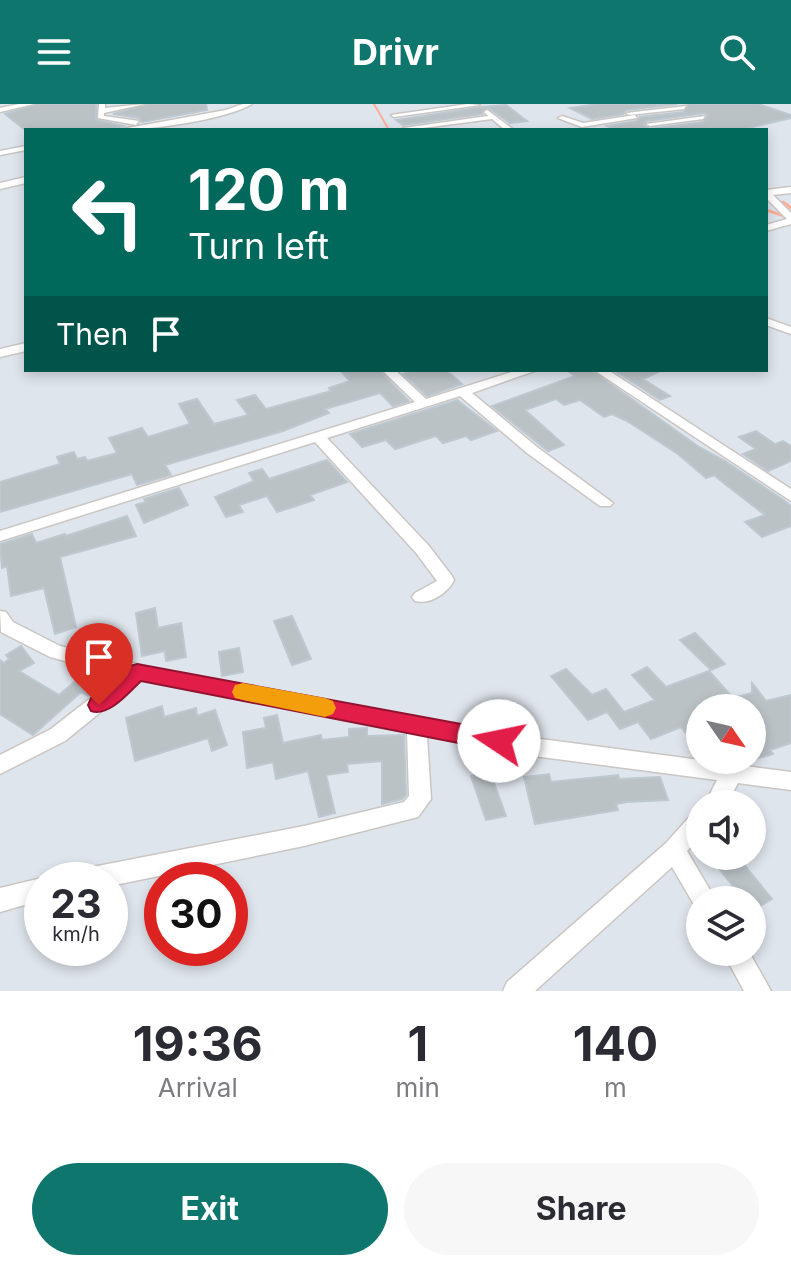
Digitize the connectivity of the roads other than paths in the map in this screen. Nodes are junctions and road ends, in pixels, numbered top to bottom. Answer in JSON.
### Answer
{"nodes":[{"id":1,"x":30,"y":104,"type":"edge"},
{"id":2,"x":142,"y":104,"type":"edge"},
{"id":3,"x":249,"y":104,"type":"edge"},
{"id":4,"x":476,"y":104,"type":"edge"},
{"id":5,"x":620,"y":104,"type":"edge"},
{"id":6,"x":101,"y":107,"type":"edge"},
{"id":7,"x":684,"y":107,"type":"dead end"},
{"id":8,"x":0,"y":110,"type":"edge"},
{"id":9,"x":394,"y":115,"type":"dead end"},
{"id":10,"x":632,"y":115,"type":"junction"},
{"id":11,"x":144,"y":116,"type":"dead end"},
{"id":12,"x":495,"y":117,"type":"junction"},
{"id":13,"x":703,"y":117,"type":"dead end"},
{"id":14,"x":562,"y":118,"type":"dead end"},
{"id":15,"x":650,"y":124,"type":"junction"},
{"id":16,"x":121,"y":125,"type":"edge"},
{"id":17,"x":146,"y":125,"type":"junction"},
{"id":18,"x":153,"y":128,"type":"edge"},
{"id":19,"x":407,"y":128,"type":"edge"},
{"id":20,"x":507,"y":128,"type":"edge"},
{"id":21,"x":659,"y":128,"type":"edge"},
{"id":22,"x":24,"y":148,"type":"edge"},
{"id":23,"x":0,"y":153,"type":"edge"},
{"id":24,"x":24,"y":180,"type":"edge"},
{"id":25,"x":0,"y":186,"type":"edge"},
{"id":26,"x":791,"y":190,"type":"edge"},
{"id":27,"x":768,"y":193,"type":"edge"},
{"id":28,"x":768,"y":194,"type":"edge"},
{"id":29,"x":791,"y":220,"type":"edge"},
{"id":30,"x":768,"y":227,"type":"edge"},
{"id":31,"x":768,"y":322,"type":"edge"},
{"id":32,"x":791,"y":331,"type":"edge"},
{"id":33,"x":24,"y":347,"type":"edge"},
{"id":34,"x":0,"y":353,"type":"edge"},
{"id":35,"x":390,"y":372,"type":"edge"},
{"id":36,"x":524,"y":372,"type":"edge"},
{"id":37,"x":603,"y":372,"type":"edge"},
{"id":38,"x":462,"y":391,"type":"junction"},
{"id":39,"x":423,"y":403,"type":"junction"},
{"id":40,"x":317,"y":436,"type":"junction"},
{"id":41,"x":788,"y":491,"type":"edge"},
{"id":42,"x":605,"y":503,"type":"dead end"},
{"id":43,"x":0,"y":536,"type":"edge"},
{"id":44,"x":421,"y":597,"type":"dead end"},
{"id":45,"x":0,"y":617,"type":"edge"},
{"id":46,"x":137,"y":672,"type":"junction"},
{"id":47,"x":417,"y":725,"type":"junction"},
{"id":48,"x":0,"y":765,"type":"edge"},
{"id":49,"x":686,"y":768,"type":"edge"},
{"id":50,"x":734,"y":774,"type":"edge"},
{"id":51,"x":791,"y":781,"type":"edge"},
{"id":52,"x":686,"y":837,"type":"edge"},
{"id":53,"x":674,"y":850,"type":"junction"},
{"id":54,"x":128,"y":871,"type":"edge"},
{"id":55,"x":696,"y":886,"type":"edge"},
{"id":56,"x":24,"y":894,"type":"edge"},
{"id":57,"x":0,"y":900,"type":"edge"},
{"id":58,"x":743,"y":966,"type":"edge"},
{"id":59,"x":516,"y":991,"type":"edge"},
{"id":60,"x":758,"y":991,"type":"edge"}],
"edges":[{"from":1,"to":8,"type":"street"},
{"from":2,"to":6,"type":"street"},
{"from":3,"to":17,"type":"street"},
{"from":4,"to":9,"type":"street"},
{"from":4,"to":12,"type":"street"},
{"from":5,"to":10,"type":"street"},
{"from":6,"to":16,"type":"street"},
{"from":7,"to":10,"type":"street"},
{"from":10,"to":14,"type":"street"},
{"from":10,"to":15,"type":"street"},
{"from":11,"to":16,"type":"street"},
{"from":12,"to":19,"type":"street"},
{"from":12,"to":20,"type":"street"},
{"from":13,"to":15,"type":"street"},
{"from":15,"to":21,"type":"street"},
{"from":16,"to":17,"type":"street"},
{"from":17,"to":18,"type":"street"},
{"from":22,"to":23,"type":"street"},
{"from":24,"to":25,"type":"street"},
{"from":26,"to":27,"type":"street"},
{"from":28,"to":29,"type":"street"},
{"from":29,"to":30,"type":"street"},
{"from":31,"to":32,"type":"street"},
{"from":33,"to":34,"type":"street"},
{"from":35,"to":39,"type":"street"},
{"from":36,"to":38,"type":"street"},
{"from":37,"to":41,"type":"street"},
{"from":38,"to":39,"type":"street"},
{"from":38,"to":42,"type":"street"},
{"from":39,"to":40,"type":"street"},
{"from":40,"to":43,"type":"street"},
{"from":40,"to":44,"type":"street"},
{"from":45,"to":46,"type":"street"},
{"from":46,"to":47,"type":"street"},
{"from":46,"to":48,"type":"street"},
{"from":47,"to":49,"type":"street"},
{"from":47,"to":54,"type":"street"},
{"from":50,"to":51,"type":"street"},
{"from":52,"to":53,"type":"street"},
{"from":53,"to":55,"type":"street"},
{"from":53,"to":59,"type":"street"},
{"from":56,"to":57,"type":"street"},
{"from":58,"to":60,"type":"street"}]}
